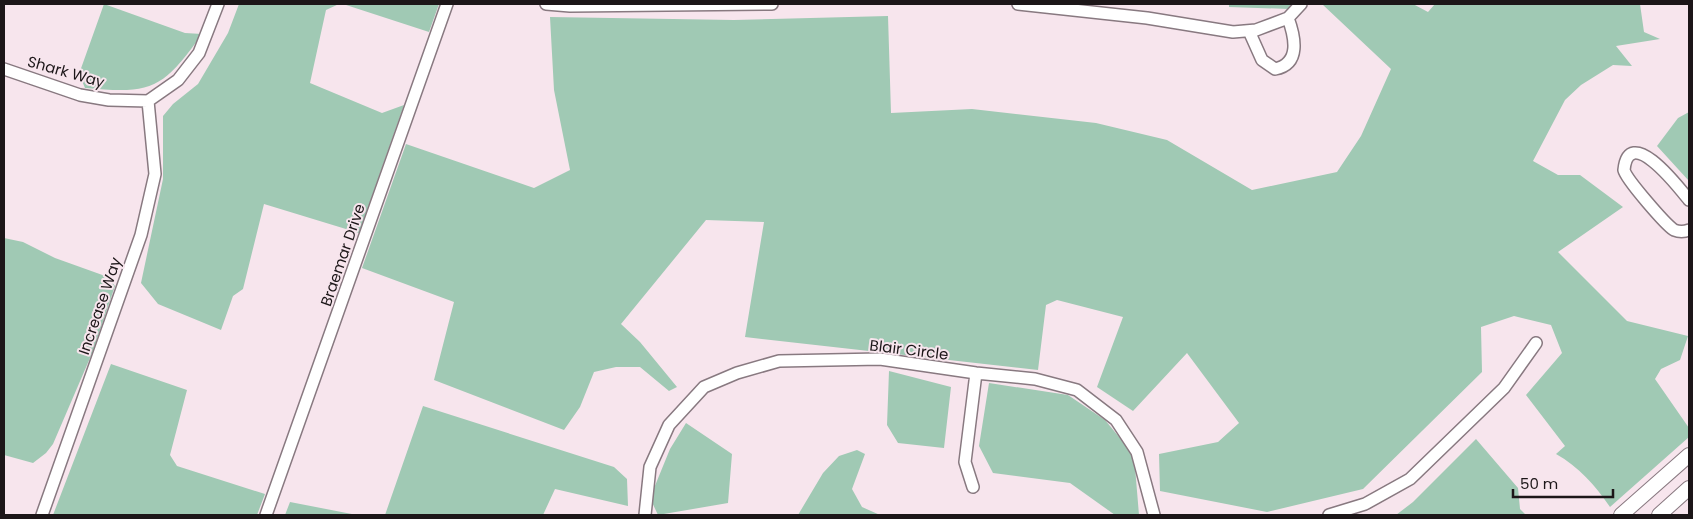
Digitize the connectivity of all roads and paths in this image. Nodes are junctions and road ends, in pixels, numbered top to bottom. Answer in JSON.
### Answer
{"nodes":[{"id":1,"x":218,"y":4,"type":"edge"},
{"id":2,"x":447,"y":4,"type":"edge"},
{"id":3,"x":546,"y":4,"type":"edge"},
{"id":4,"x":725,"y":4,"type":"edge"},
{"id":5,"x":772,"y":4,"type":"edge"},
{"id":6,"x":1018,"y":4,"type":"edge"},
{"id":7,"x":1301,"y":4,"type":"edge"},
{"id":8,"x":1288,"y":18,"type":"junction"},
{"id":9,"x":1249,"y":31,"type":"junction"},
{"id":10,"x":4,"y":69,"type":"edge"},
{"id":11,"x":148,"y":101,"type":"junction"},
{"id":12,"x":1689,"y":200,"type":"edge"},
{"id":13,"x":1689,"y":230,"type":"edge"},
{"id":14,"x":1536,"y":343,"type":"dead end"},
{"id":15,"x":976,"y":373,"type":"junction"},
{"id":16,"x":1689,"y":455,"type":"edge"},
{"id":17,"x":973,"y":487,"type":"dead end"},
{"id":18,"x":1689,"y":488,"type":"edge"},
{"id":19,"x":42,"y":515,"type":"edge"},
{"id":20,"x":266,"y":515,"type":"edge"},
{"id":21,"x":644,"y":515,"type":"edge"},
{"id":22,"x":1154,"y":515,"type":"edge"},
{"id":23,"x":1329,"y":515,"type":"edge"},
{"id":24,"x":1621,"y":515,"type":"edge"},
{"id":25,"x":1659,"y":515,"type":"edge"}],
"edges":[{"from":1,"to":11,"type":"street"},
{"from":2,"to":20,"type":"street","name":"Braemar Drive"},
{"from":3,"to":4,"type":"street"},
{"from":4,"to":5,"type":"street"},
{"from":6,"to":9,"type":"street"},
{"from":7,"to":8,"type":"street"},
{"from":8,"to":9,"type":"street"},
{"from":8,"to":9,"type":"street"},
{"from":10,"to":11,"type":"street","name":"Shark Way"},
{"from":11,"to":19,"type":"street","name":"Increase Way"},
{"from":12,"to":13,"type":"street"},
{"from":14,"to":23,"type":"street"},
{"from":15,"to":17,"type":"street"},
{"from":15,"to":21,"type":"street","name":"Blair Circle"},
{"from":15,"to":22,"type":"street","name":"Blair Circle"},
{"from":16,"to":24,"type":"street"},
{"from":18,"to":25,"type":"street"}]}
